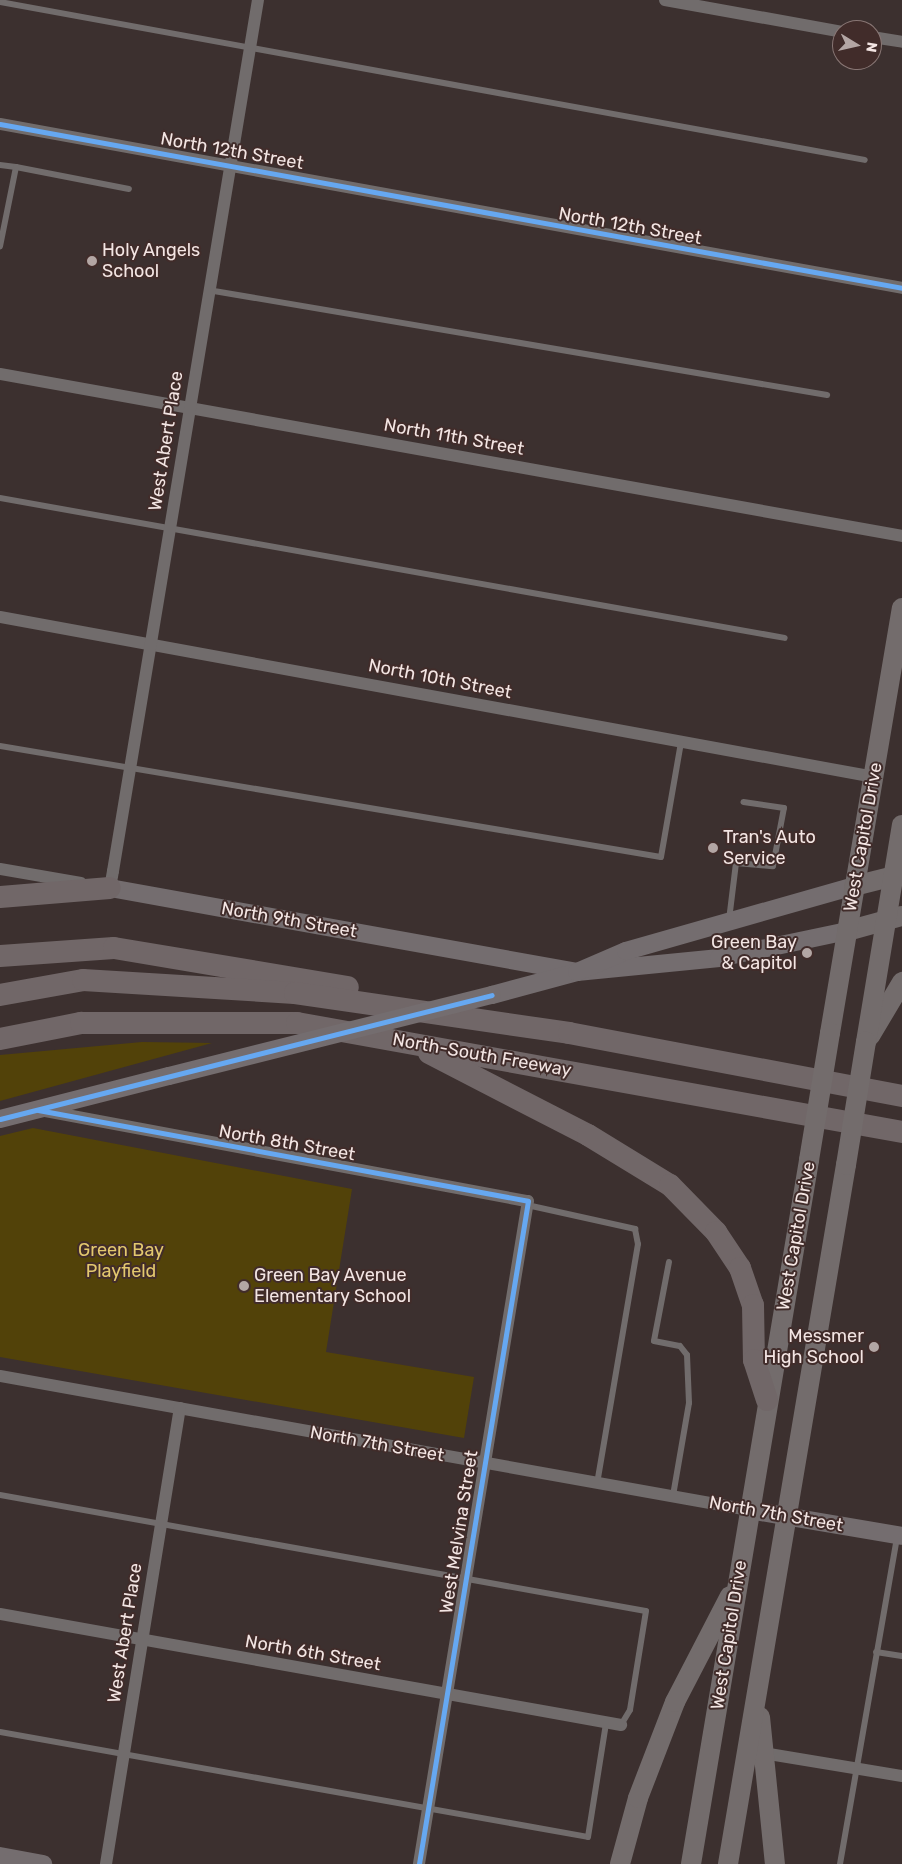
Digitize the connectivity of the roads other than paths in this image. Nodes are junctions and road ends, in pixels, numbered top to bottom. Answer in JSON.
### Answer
{"nodes":[{"id":1,"x":258,"y":0,"type":"edge"},
{"id":2,"x":665,"y":0,"type":"edge"},
{"id":3,"x":0,"y":2,"type":"edge"},
{"id":4,"x":832,"y":30,"type":"edge"},
{"id":5,"x":882,"y":39,"type":"edge"},
{"id":6,"x":902,"y":42,"type":"edge"},
{"id":7,"x":250,"y":47,"type":"junction"},
{"id":8,"x":0,"y":124,"type":"edge"},
{"id":9,"x":865,"y":160,"type":"dead end"},
{"id":10,"x":0,"y":165,"type":"edge"},
{"id":11,"x":16,"y":167,"type":"junction"},
{"id":12,"x":229,"y":168,"type":"junction"},
{"id":13,"x":129,"y":189,"type":"dead end"},
{"id":14,"x":0,"y":246,"type":"edge"},
{"id":15,"x":902,"y":288,"type":"edge"},
{"id":16,"x":208,"y":290,"type":"junction"},
{"id":17,"x":0,"y":374,"type":"edge"},
{"id":18,"x":827,"y":395,"type":"dead end"},
{"id":19,"x":188,"y":407,"type":"junction"},
{"id":20,"x":0,"y":498,"type":"edge"},
{"id":21,"x":170,"y":527,"type":"junction"},
{"id":22,"x":902,"y":536,"type":"edge"},
{"id":23,"x":902,"y":608,"type":"edge"},
{"id":24,"x":0,"y":617,"type":"edge"},
{"id":25,"x":785,"y":638,"type":"dead end"},
{"id":26,"x":152,"y":643,"type":"junction"},
{"id":27,"x":681,"y":742,"type":"junction"},
{"id":28,"x":0,"y":746,"type":"edge"},
{"id":29,"x":130,"y":771,"type":"junction"},
{"id":30,"x":874,"y":777,"type":"junction"},
{"id":31,"x":743,"y":802,"type":"dead end"},
{"id":32,"x":902,"y":825,"type":"edge"},
{"id":33,"x":0,"y":868,"type":"edge"},
{"id":34,"x":898,"y":875,"type":"edge"},
{"id":35,"x":854,"y":886,"type":"junction"},
{"id":36,"x":110,"y":888,"type":"junction"},
{"id":37,"x":0,"y":897,"type":"edge"},
{"id":38,"x":894,"y":918,"type":"edge"},
{"id":39,"x":728,"y":923,"type":"junction"},
{"id":40,"x":847,"y":931,"type":"junction"},
{"id":41,"x":0,"y":956,"type":"edge"},
{"id":42,"x":577,"y":972,"type":"junction"},
{"id":43,"x":902,"y":982,"type":"edge"},
{"id":44,"x":0,"y":995,"type":"edge"},
{"id":45,"x":569,"y":1034,"type":"junction"},
{"id":46,"x":0,"y":1039,"type":"edge"},
{"id":47,"x":406,"y":1041,"type":"junction"},
{"id":48,"x":866,"y":1042,"type":"junction"},
{"id":49,"x":902,"y":1096,"type":"edge"},
{"id":50,"x":38,"y":1110,"type":"junction"},
{"id":51,"x":0,"y":1119,"type":"edge"},
{"id":52,"x":902,"y":1132,"type":"edge"},
{"id":53,"x":528,"y":1205,"type":"junction"},
{"id":54,"x":668,"y":1262,"type":"dead end"},
{"id":55,"x":0,"y":1376,"type":"edge"},
{"id":56,"x":767,"y":1400,"type":"junction"},
{"id":57,"x":180,"y":1408,"type":"junction"},
{"id":58,"x":484,"y":1463,"type":"junction"},
{"id":59,"x":597,"y":1483,"type":"junction"},
{"id":60,"x":0,"y":1495,"type":"edge"},
{"id":61,"x":674,"y":1496,"type":"junction"},
{"id":62,"x":749,"y":1510,"type":"junction"},
{"id":63,"x":787,"y":1516,"type":"junction"},
{"id":64,"x":160,"y":1523,"type":"junction"},
{"id":65,"x":900,"y":1535,"type":"edge"},
{"id":66,"x":466,"y":1576,"type":"junction"},
{"id":67,"x":739,"y":1579,"type":"junction"},
{"id":68,"x":0,"y":1614,"type":"edge"},
{"id":69,"x":141,"y":1639,"type":"junction"},
{"id":70,"x":876,"y":1652,"type":"junction"},
{"id":71,"x":902,"y":1656,"type":"edge"},
{"id":72,"x":758,"y":1688,"type":"junction"},
{"id":73,"x":446,"y":1694,"type":"junction"},
{"id":74,"x":606,"y":1723,"type":"junction"},
{"id":75,"x":621,"y":1725,"type":"joint"},
{"id":76,"x":0,"y":1732,"type":"edge"},
{"id":77,"x":763,"y":1753,"type":"junction"},
{"id":78,"x":123,"y":1756,"type":"junction"},
{"id":79,"x":857,"y":1768,"type":"junction"},
{"id":80,"x":902,"y":1776,"type":"edge"},
{"id":81,"x":428,"y":1811,"type":"junction"},
{"id":82,"x":0,"y":1856,"type":"edge"},
{"id":83,"x":43,"y":1864,"type":"edge"},
{"id":84,"x":106,"y":1864,"type":"edge"},
{"id":85,"x":420,"y":1864,"type":"edge"},
{"id":86,"x":620,"y":1864,"type":"edge"},
{"id":87,"x":692,"y":1864,"type":"edge"},
{"id":88,"x":728,"y":1864,"type":"edge"},
{"id":89,"x":775,"y":1864,"type":"edge"},
{"id":90,"x":840,"y":1864,"type":"edge"}],
"edges":[{"from":1,"to":7,"type":"street","name":"West Abert Place"},
{"from":2,"to":4,"type":"street"},
{"from":3,"to":7,"type":"lane"},
{"from":5,"to":6,"type":"street"},
{"from":7,"to":9,"type":"lane"},
{"from":7,"to":12,"type":"street","name":"West Abert Place"},
{"from":8,"to":12,"type":"street","name":"North 12th Street"},
{"from":10,"to":11,"type":"lane"},
{"from":11,"to":13,"type":"lane"},
{"from":11,"to":14,"type":"lane"},
{"from":12,"to":15,"type":"street","name":"North 12th Street"},
{"from":12,"to":16,"type":"street","name":"West Abert Place"},
{"from":16,"to":18,"type":"lane"},
{"from":16,"to":19,"type":"street","name":"West Abert Place"},
{"from":17,"to":19,"type":"street","name":"North 11th Street"},
{"from":19,"to":21,"type":"street","name":"West Abert Place"},
{"from":19,"to":22,"type":"street","name":"North 11th Street"},
{"from":20,"to":21,"type":"lane"},
{"from":21,"to":25,"type":"lane"},
{"from":21,"to":26,"type":"street","name":"West Abert Place"},
{"from":23,"to":30,"type":"main road","name":"West Capitol Drive"},
{"from":24,"to":26,"type":"street","name":"North 10th Street"},
{"from":26,"to":27,"type":"street","name":"North 10th Street"},
{"from":26,"to":29,"type":"street","name":"West Abert Place"},
{"from":27,"to":29,"type":"lane"},
{"from":27,"to":30,"type":"street","name":"North 10th Street"},
{"from":28,"to":29,"type":"lane"},
{"from":29,"to":36,"type":"street","name":"West Abert Place"},
{"from":30,"to":35,"type":"main road","name":"West Capitol Drive"},
{"from":31,"to":39,"type":"lane"},
{"from":32,"to":34,"type":"main road","name":"West Capitol Drive"},
{"from":33,"to":36,"type":"street","name":"North 9th Street"},
{"from":34,"to":35,"type":"main road"},
{"from":34,"to":38,"type":"main road","name":"West Capitol Drive"},
{"from":35,"to":39,"type":"main road"},
{"from":35,"to":40,"type":"main road","name":"West Capitol Drive"},
{"from":36,"to":37,"type":"highway"},
{"from":36,"to":42,"type":"main road","name":"North 9th Street"},
{"from":38,"to":40,"type":"main road"},
{"from":38,"to":48,"type":"main road","name":"West Capitol Drive"},
{"from":39,"to":42,"type":"main road"},
{"from":40,"to":42,"type":"main road"},
{"from":40,"to":56,"type":"main road","name":"West Capitol Drive","bridge":true},
{"from":41,"to":45,"type":"highway"},
{"from":42,"to":50,"type":"main road","bridge":true},
{"from":43,"to":48,"type":"main road"},
{"from":44,"to":45,"type":"highway","name":"North-South Freeway"},
{"from":45,"to":49,"type":"highway","name":"North-South Freeway"},
{"from":46,"to":47,"type":"highway","name":"North-South Freeway"},
{"from":47,"to":52,"type":"highway","name":"North-South Freeway"},
{"from":47,"to":56,"type":"highway"},
{"from":48,"to":63,"type":"main road","name":"West Capitol Drive","bridge":true},
{"from":50,"to":51,"type":"main road"},
{"from":50,"to":53,"type":"street","name":"North 8th Street"},
{"from":53,"to":58,"type":"street","name":"West Melvina Street"},
{"from":53,"to":59,"type":"lane"},
{"from":54,"to":61,"type":"lane"},
{"from":55,"to":57,"type":"street","name":"North 7th Street"},
{"from":56,"to":62,"type":"main road","name":"West Capitol Drive"},
{"from":57,"to":58,"type":"street","name":"North 7th Street"},
{"from":57,"to":64,"type":"street","name":"West Abert Place"},
{"from":58,"to":59,"type":"street","name":"North 7th Street"},
{"from":58,"to":66,"type":"street","name":"West Melvina Street"},
{"from":59,"to":61,"type":"street","name":"North 7th Street"},
{"from":60,"to":64,"type":"lane"},
{"from":61,"to":62,"type":"street","name":"North 7th Street"},
{"from":62,"to":63,"type":"main road","name":"North 7th Street"},
{"from":62,"to":67,"type":"main road","name":"West Capitol Drive"},
{"from":63,"to":65,"type":"main road","name":"North 7th Street"},
{"from":63,"to":72,"type":"main road","name":"West Capitol Drive"},
{"from":64,"to":66,"type":"lane"},
{"from":64,"to":69,"type":"street","name":"West Abert Place"},
{"from":65,"to":70,"type":"lane"},
{"from":66,"to":73,"type":"street","name":"West Melvina Street"},
{"from":66,"to":75,"type":"lane"},
{"from":67,"to":86,"type":"main road"},
{"from":67,"to":87,"type":"main road","name":"West Capitol Drive"},
{"from":68,"to":69,"type":"street","name":"North 6th Street"},
{"from":69,"to":73,"type":"street","name":"North 6th Street"},
{"from":69,"to":78,"type":"street","name":"West Abert Place"},
{"from":70,"to":71,"type":"lane"},
{"from":70,"to":79,"type":"lane"},
{"from":72,"to":77,"type":"main road"},
{"from":72,"to":88,"type":"main road","name":"West Capitol Drive"},
{"from":73,"to":74,"type":"street","name":"North 6th Street"},
{"from":73,"to":81,"type":"street","name":"West Melvina Street"},
{"from":74,"to":75,"type":"street","name":"North 6th Street"},
{"from":74,"to":81,"type":"lane"},
{"from":76,"to":78,"type":"lane"},
{"from":77,"to":79,"type":"street"},
{"from":77,"to":89,"type":"main road"},
{"from":78,"to":81,"type":"lane"},
{"from":78,"to":84,"type":"street","name":"West Abert Place"},
{"from":79,"to":80,"type":"street"},
{"from":79,"to":90,"type":"lane"},
{"from":81,"to":85,"type":"street","name":"West Melvina Street"},
{"from":82,"to":83,"type":"main road"}]}
